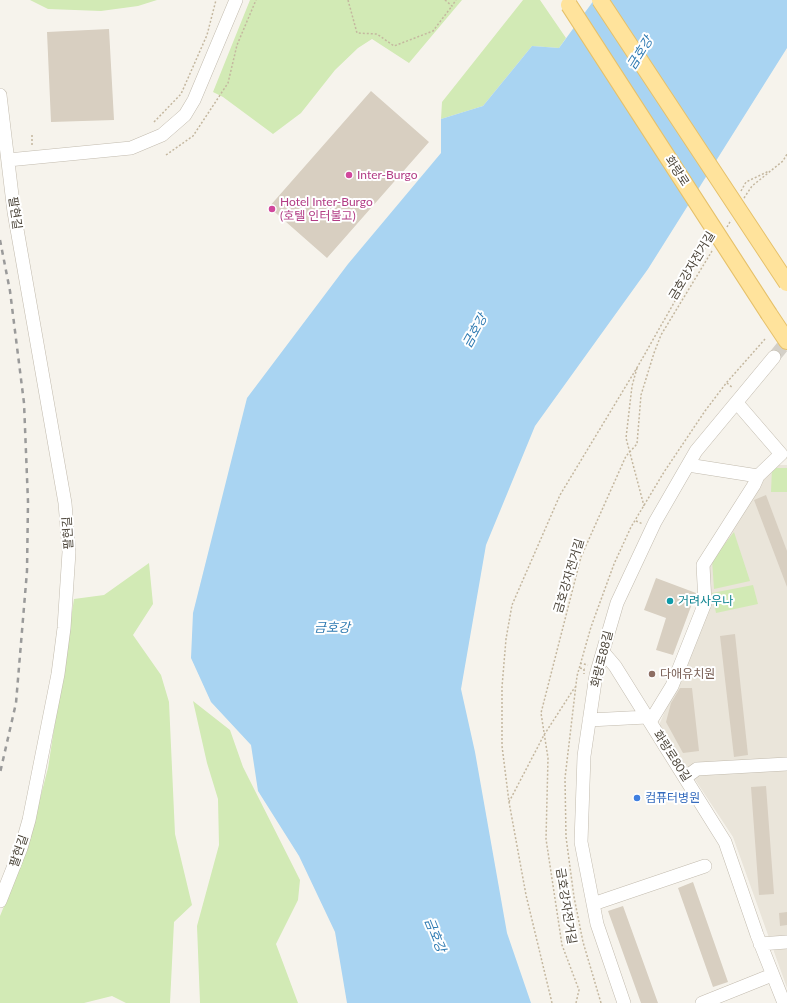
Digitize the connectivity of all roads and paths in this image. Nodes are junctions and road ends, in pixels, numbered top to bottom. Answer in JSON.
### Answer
{"nodes":[{"id":1,"x":216,"y":0,"type":"edge"},
{"id":2,"x":236,"y":0,"type":"edge"},
{"id":3,"x":256,"y":0,"type":"edge"},
{"id":4,"x":348,"y":0,"type":"edge"},
{"id":5,"x":445,"y":0,"type":"edge"},
{"id":6,"x":456,"y":0,"type":"edge"},
{"id":7,"x":600,"y":0,"type":"edge"},
{"id":8,"x":567,"y":2,"type":"edge"},
{"id":9,"x":452,"y":6,"type":"junction"},
{"id":10,"x":0,"y":95,"type":"edge"},
{"id":11,"x":154,"y":122,"type":"dead end"},
{"id":12,"x":787,"y":154,"type":"edge"},
{"id":13,"x":166,"y":155,"type":"dead end"},
{"id":14,"x":8,"y":160,"type":"junction"},
{"id":15,"x":772,"y":170,"type":"junction"},
{"id":16,"x":738,"y":195,"type":"dead end"},
{"id":17,"x":744,"y":199,"type":"dead end"},
{"id":18,"x":732,"y":219,"type":"dead end"},
{"id":19,"x":723,"y":232,"type":"dead end"},
{"id":20,"x":710,"y":239,"type":"dead end"},
{"id":21,"x":715,"y":246,"type":"dead end"},
{"id":22,"x":787,"y":283,"type":"edge"},
{"id":23,"x":787,"y":342,"type":"edge"},
{"id":24,"x":774,"y":357,"type":"tunnel mouth"},
{"id":25,"x":638,"y":366,"type":"junction"},
{"id":26,"x":737,"y":402,"type":"junction"},
{"id":27,"x":630,"y":451,"type":"junction"},
{"id":28,"x":688,"y":465,"type":"junction"},
{"id":29,"x":758,"y":476,"type":"junction"},
{"id":30,"x":644,"y":506,"type":"dead end"},
{"id":31,"x":603,"y":652,"type":"junction"},
{"id":32,"x":576,"y":685,"type":"dead end"},
{"id":33,"x":589,"y":720,"type":"junction"},
{"id":34,"x":649,"y":720,"type":"junction"},
{"id":35,"x":544,"y":735,"type":"junction"},
{"id":36,"x":787,"y":764,"type":"edge"},
{"id":37,"x":686,"y":777,"type":"junction"},
{"id":38,"x":509,"y":802,"type":"junction"},
{"id":39,"x":705,"y":866,"type":"dead end"},
{"id":40,"x":0,"y":901,"type":"edge"},
{"id":41,"x":593,"y":904,"type":"junction"},
{"id":42,"x":787,"y":942,"type":"edge"},
{"id":43,"x":760,"y":944,"type":"junction"},
{"id":44,"x":772,"y":975,"type":"junction"},
{"id":45,"x":552,"y":1003,"type":"edge"},
{"id":46,"x":576,"y":1003,"type":"edge"},
{"id":47,"x":624,"y":1003,"type":"edge"},
{"id":48,"x":702,"y":1003,"type":"edge"},
{"id":49,"x":784,"y":1003,"type":"edge"}],
"edges":[{"from":1,"to":11,"type":"path"},
{"from":2,"to":14,"type":"street"},
{"from":3,"to":13,"type":"path"},
{"from":4,"to":9,"type":"path"},
{"from":5,"to":9,"type":"path"},
{"from":6,"to":9,"type":"path"},
{"from":7,"to":22,"type":"main road","bridge":true},
{"from":8,"to":23,"type":"main road","name":"화랑로","bridge":true},
{"from":10,"to":14,"type":"street","name":"팔현길"},
{"from":12,"to":15,"type":"path"},
{"from":14,"to":40,"type":"street","name":"팔현길"},
{"from":15,"to":16,"type":"path"},
{"from":15,"to":17,"type":"path"},
{"from":18,"to":19,"type":"path","name":"금호강자전거길"},
{"from":20,"to":25,"type":"path"},
{"from":21,"to":27,"type":"path","name":"금호강자전거길"},
{"from":24,"to":26,"type":"street","name":"화랑로88길"},
{"from":25,"to":27,"type":"path"},
{"from":25,"to":38,"type":"path"},
{"from":26,"to":28,"type":"street","name":"화랑로88길"},
{"from":26,"to":29,"type":"street","name":"화랑로80길"},
{"from":27,"to":30,"type":"path"},
{"from":27,"to":35,"type":"path","name":"금호강자전거길"},
{"from":28,"to":29,"type":"street"},
{"from":28,"to":31,"type":"street","name":"화랑로88길"},
{"from":29,"to":34,"type":"street","name":"화랑로80길"},
{"from":31,"to":33,"type":"street","name":"화랑로88길"},
{"from":31,"to":34,"type":"street"},
{"from":32,"to":35,"type":"path"},
{"from":33,"to":34,"type":"street"},
{"from":33,"to":41,"type":"street","name":"화랑로88길"},
{"from":34,"to":37,"type":"street","name":"화랑로80길"},
{"from":35,"to":38,"type":"path"},
{"from":35,"to":46,"type":"path","name":"금호강자전거길"},
{"from":36,"to":37,"type":"street"},
{"from":37,"to":43,"type":"street","name":"화랑로80길"},
{"from":38,"to":45,"type":"path"},
{"from":39,"to":41,"type":"street"},
{"from":41,"to":47,"type":"street","name":"화랑로88길"},
{"from":42,"to":43,"type":"street"},
{"from":43,"to":44,"type":"street","name":"화랑로80길"},
{"from":44,"to":48,"type":"street"},
{"from":44,"to":49,"type":"street","name":"화랑로80길"}]}
